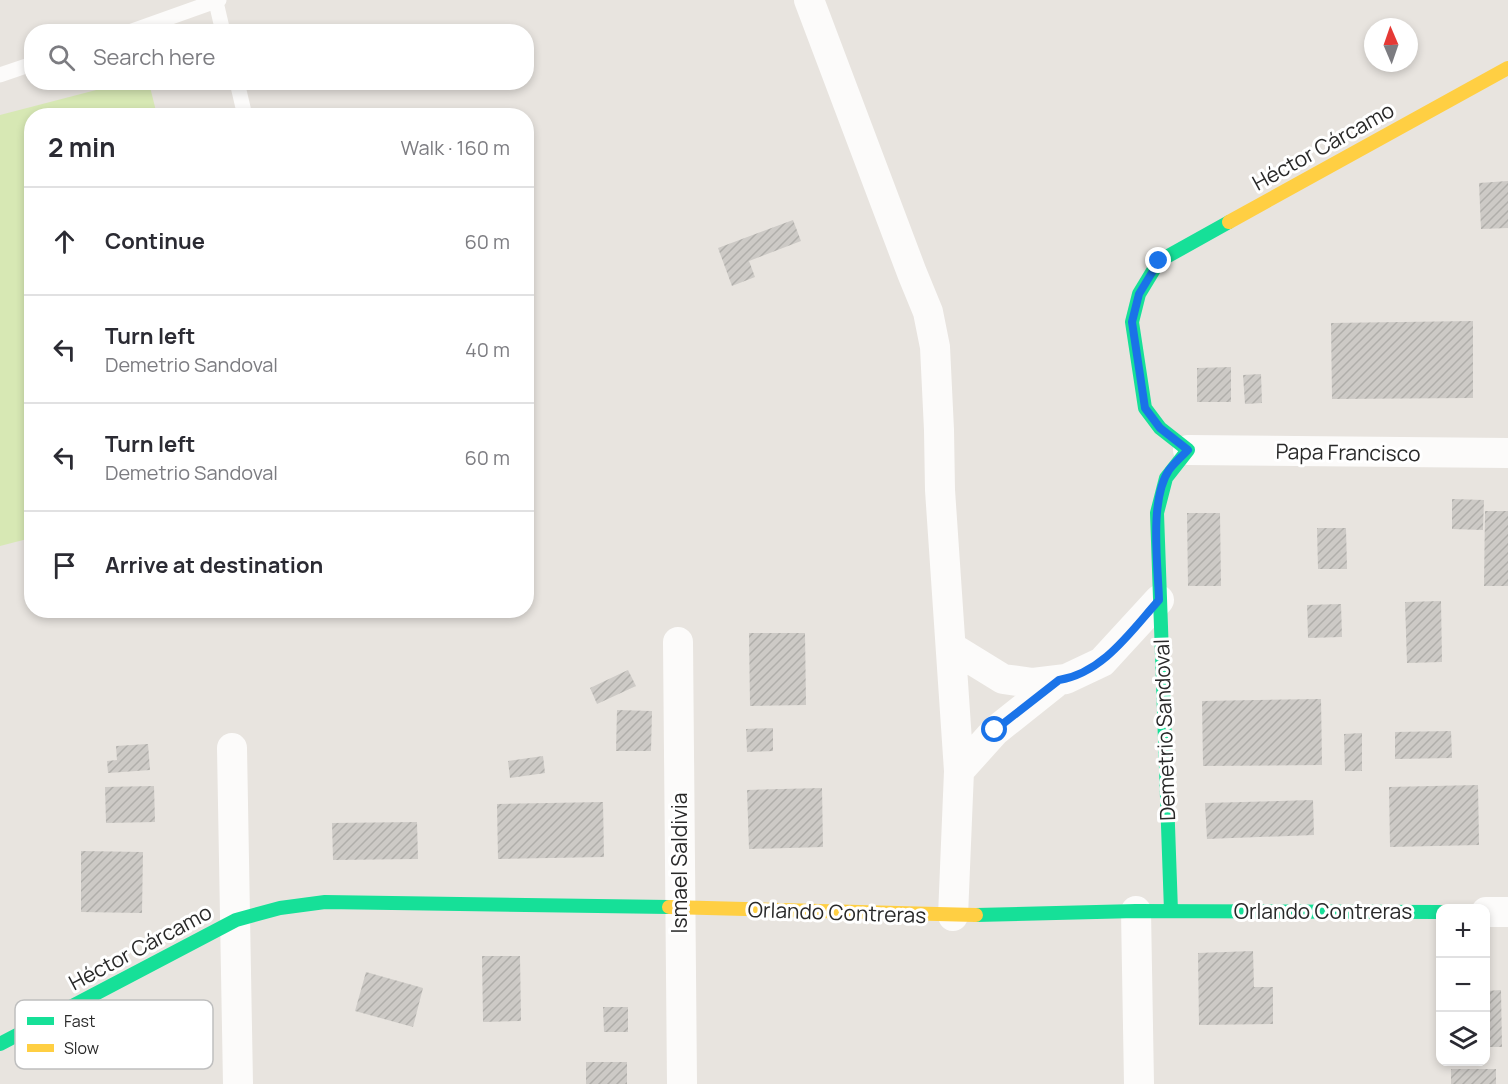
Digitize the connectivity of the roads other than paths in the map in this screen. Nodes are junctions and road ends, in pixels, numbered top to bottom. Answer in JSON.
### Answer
{"nodes":[{"id":1,"x":809,"y":0,"type":"edge"},
{"id":2,"x":217,"y":1,"type":"edge"},
{"id":3,"x":152,"y":24,"type":"edge"},
{"id":4,"x":221,"y":24,"type":"edge"},
{"id":5,"x":24,"y":67,"type":"edge"},
{"id":6,"x":1508,"y":68,"type":"edge"},
{"id":7,"x":0,"y":75,"type":"edge"},
{"id":8,"x":239,"y":90,"type":"edge"},
{"id":9,"x":243,"y":108,"type":"edge"},
{"id":10,"x":1188,"y":450,"type":"junction"},
{"id":11,"x":1508,"y":453,"type":"edge"},
{"id":12,"x":1159,"y":600,"type":"junction"},
{"id":13,"x":678,"y":642,"type":"dead end"},
{"id":14,"x":951,"y":647,"type":"junction"},
{"id":15,"x":1059,"y":680,"type":"junction"},
{"id":16,"x":232,"y":748,"type":"dead end"},
{"id":17,"x":959,"y":771,"type":"junction"},
{"id":18,"x":680,"y":907,"type":"junction"},
{"id":19,"x":1136,"y":911,"type":"junction"},
{"id":20,"x":1171,"y":911,"type":"junction"},
{"id":21,"x":1436,"y":912,"type":"edge"},
{"id":22,"x":1490,"y":912,"type":"edge"},
{"id":23,"x":1508,"y":912,"type":"edge"},
{"id":24,"x":953,"y":916,"type":"junction"},
{"id":25,"x":236,"y":920,"type":"junction"},
{"id":26,"x":84,"y":1000,"type":"edge"},
{"id":27,"x":15,"y":1036,"type":"edge"},
{"id":28,"x":0,"y":1044,"type":"edge"},
{"id":29,"x":238,"y":1084,"type":"edge"},
{"id":30,"x":682,"y":1084,"type":"edge"},
{"id":31,"x":1139,"y":1084,"type":"edge"}],
"edges":[{"from":1,"to":14,"type":"street"},
{"from":2,"to":3,"type":"lane"},
{"from":2,"to":4,"type":"lane"},
{"from":5,"to":7,"type":"lane"},
{"from":6,"to":10,"type":"street","name":"Héctor Cárcamo"},
{"from":8,"to":9,"type":"lane"},
{"from":10,"to":11,"type":"street","name":"Papa Francisco"},
{"from":10,"to":12,"type":"street","name":"Demetrio Sandoval"},
{"from":12,"to":15,"type":"street"},
{"from":12,"to":20,"type":"street","name":"Demetrio Sandoval"},
{"from":13,"to":18,"type":"street","name":"Ismael Saldivia"},
{"from":14,"to":15,"type":"street"},
{"from":14,"to":17,"type":"street"},
{"from":15,"to":17,"type":"street"},
{"from":16,"to":25,"type":"street"},
{"from":17,"to":24,"type":"street"},
{"from":18,"to":24,"type":"street","name":"Orlando Contreras"},
{"from":18,"to":25,"type":"street","name":"Orlando Contreras"},
{"from":18,"to":30,"type":"street","name":"Ismael Saldivia"},
{"from":19,"to":20,"type":"street","name":"Orlando Contreras"},
{"from":19,"to":24,"type":"street","name":"Orlando Contreras"},
{"from":19,"to":31,"type":"street"},
{"from":20,"to":21,"type":"street","name":"Orlando Contreras"},
{"from":22,"to":23,"type":"street"},
{"from":25,"to":26,"type":"street","name":"Héctor Cárcamo"},
{"from":25,"to":29,"type":"street"},
{"from":27,"to":28,"type":"street","name":"Héctor Cárcamo"}]}
